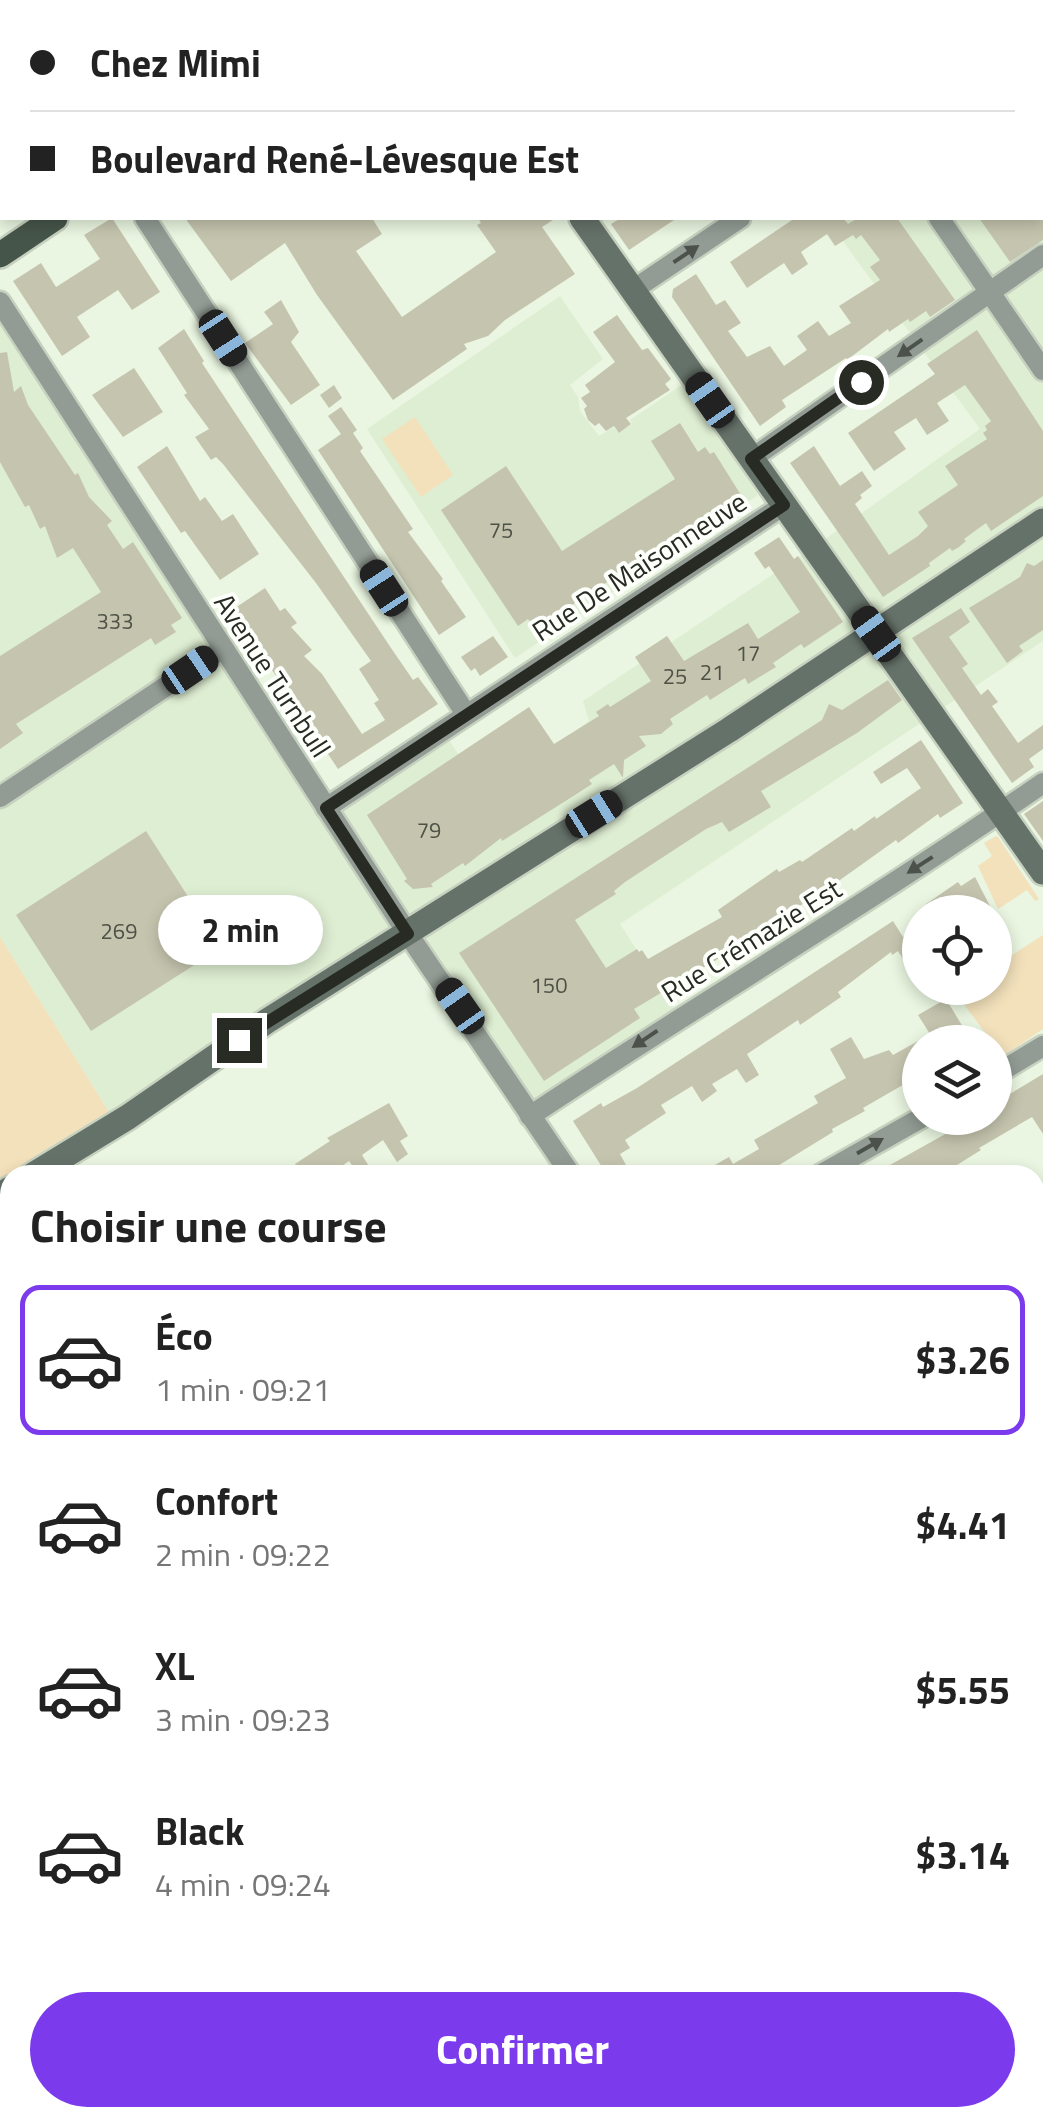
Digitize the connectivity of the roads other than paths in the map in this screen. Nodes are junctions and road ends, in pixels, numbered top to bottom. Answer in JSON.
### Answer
{"nodes":[{"id":1,"x":52,"y":220,"type":"edge"},
{"id":2,"x":146,"y":220,"type":"edge"},
{"id":3,"x":583,"y":220,"type":"edge"},
{"id":4,"x":737,"y":220,"type":"edge"},
{"id":5,"x":940,"y":220,"type":"edge"},
{"id":6,"x":0,"y":255,"type":"edge"},
{"id":7,"x":1043,"y":255,"type":"edge"},
{"id":8,"x":633,"y":290,"type":"junction"},
{"id":9,"x":990,"y":292,"type":"junction"},
{"id":10,"x":0,"y":302,"type":"edge"},
{"id":11,"x":1043,"y":370,"type":"edge"},
{"id":12,"x":751,"y":459,"type":"junction"},
{"id":13,"x":784,"y":505,"type":"junction"},
{"id":14,"x":1043,"y":522,"type":"edge"},
{"id":15,"x":876,"y":634,"type":"junction"},
{"id":16,"x":222,"y":649,"type":"junction"},
{"id":17,"x":466,"y":714,"type":"junction"},
{"id":18,"x":1043,"y":783,"type":"edge"},
{"id":19,"x":0,"y":797,"type":"edge"},
{"id":20,"x":326,"y":808,"type":"junction"},
{"id":21,"x":1002,"y":812,"type":"junction"},
{"id":22,"x":1043,"y":872,"type":"edge"},
{"id":23,"x":408,"y":934,"type":"junction"},
{"id":24,"x":1043,"y":1046,"type":"edge"},
{"id":25,"x":1012,"y":1065,"type":"edge"},
{"id":26,"x":530,"y":1116,"type":"junction"},
{"id":27,"x":902,"y":1129,"type":"edge"},
{"id":28,"x":49,"y":1165,"type":"edge"},
{"id":29,"x":565,"y":1165,"type":"edge"},
{"id":30,"x":838,"y":1165,"type":"edge"}],
"edges":[{"from":1,"to":6,"type":"main road"},
{"from":2,"to":17,"type":"street"},
{"from":3,"to":8,"type":"main road"},
{"from":8,"to":4,"type":"street","one_way":true},
{"from":5,"to":9,"type":"street"},
{"from":7,"to":9,"type":"street"},
{"from":8,"to":12,"type":"main road"},
{"from":9,"to":11,"type":"street"},
{"from":9,"to":12,"type":"street","one_way":true},
{"from":10,"to":16,"type":"street","name":"Avenue Turnbull"},
{"from":12,"to":13,"type":"main road"},
{"from":13,"to":15,"type":"main road"},
{"from":13,"to":17,"type":"street","name":"Rue De Maisonneuve"},
{"from":14,"to":15,"type":"main road"},
{"from":15,"to":21,"type":"main road"},
{"from":15,"to":23,"type":"main road"},
{"from":16,"to":19,"type":"street"},
{"from":16,"to":20,"type":"street","name":"Avenue Turnbull"},
{"from":17,"to":20,"type":"street","name":"Rue De Maisonneuve"},
{"from":18,"to":21,"type":"street","name":"Rue Crémazie Est"},
{"from":20,"to":23,"type":"street","name":"Avenue Turnbull"},
{"from":21,"to":22,"type":"main road"},
{"from":21,"to":26,"type":"street","name":"Rue Crémazie Est","one_way":true},
{"from":23,"to":26,"type":"street","name":"Avenue Turnbull"},
{"from":23,"to":28,"type":"main road"},
{"from":24,"to":25,"type":"street"},
{"from":26,"to":29,"type":"street","name":"Avenue Turnbull"},
{"from":30,"to":27,"type":"street","one_way":true}]}
